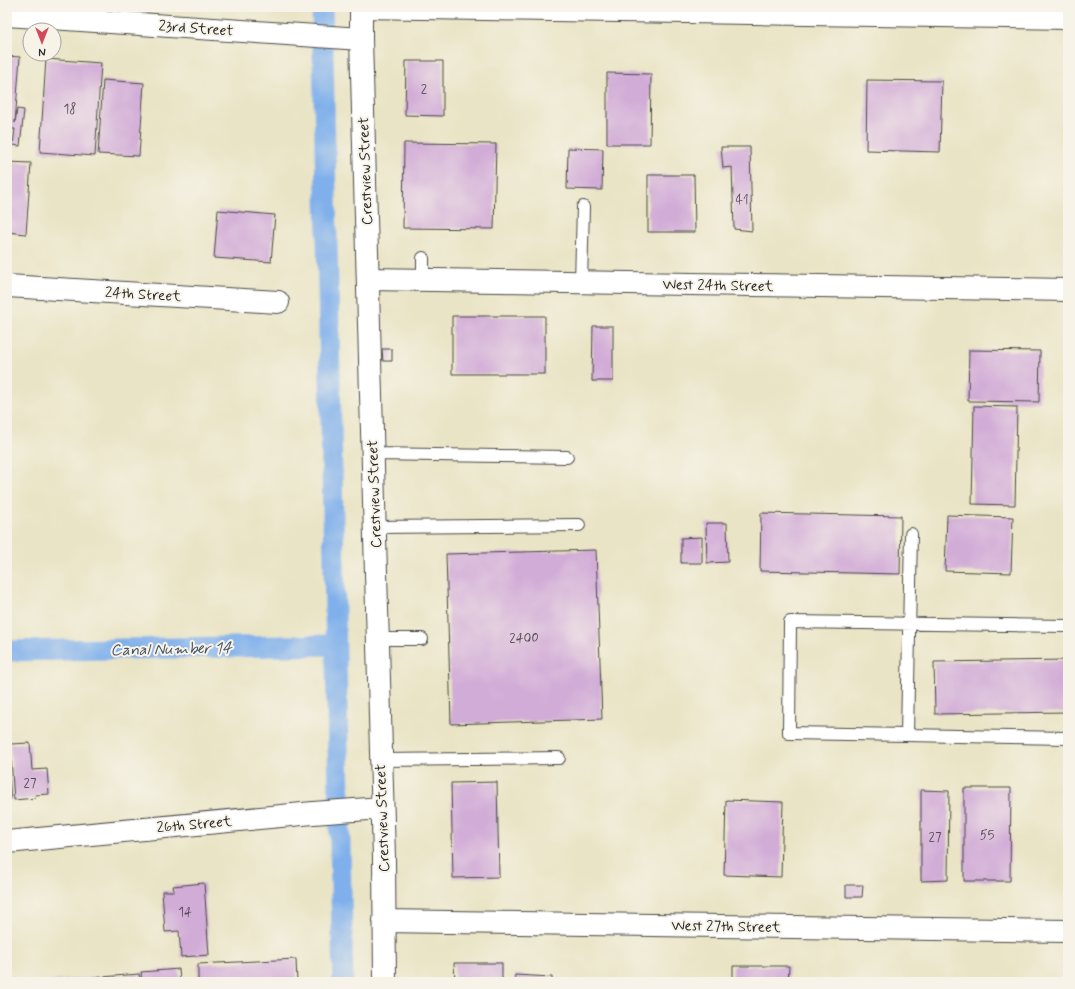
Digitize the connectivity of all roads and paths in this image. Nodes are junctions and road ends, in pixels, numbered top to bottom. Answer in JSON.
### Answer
{"nodes":[{"id":1,"x":362,"y":7,"type":"edge"},
{"id":2,"x":7,"y":15,"type":"edge"},
{"id":3,"x":1068,"y":18,"type":"edge"},
{"id":4,"x":352,"y":38,"type":"junction"},
{"id":5,"x":583,"y":207,"type":"dead end"},
{"id":6,"x":423,"y":258,"type":"dead end"},
{"id":7,"x":368,"y":279,"type":"junction"},
{"id":8,"x":423,"y":280,"type":"junction"},
{"id":9,"x":581,"y":282,"type":"junction"},
{"id":10,"x":7,"y":286,"type":"edge"},
{"id":11,"x":1068,"y":290,"type":"edge"},
{"id":12,"x":278,"y":302,"type":"dead end"},
{"id":13,"x":373,"y":454,"type":"junction"},
{"id":14,"x":568,"y":456,"type":"dead end"},
{"id":15,"x":579,"y":524,"type":"dead end"},
{"id":16,"x":375,"y":527,"type":"junction"},
{"id":17,"x":911,"y":534,"type":"dead end"},
{"id":18,"x":909,"y":624,"type":"junction"},
{"id":19,"x":1068,"y":626,"type":"edge"},
{"id":20,"x":378,"y":639,"type":"junction"},
{"id":21,"x":422,"y":639,"type":"dead end"},
{"id":22,"x":907,"y":735,"type":"junction"},
{"id":23,"x":1068,"y":738,"type":"edge"},
{"id":24,"x":560,"y":758,"type":"dead end"},
{"id":25,"x":381,"y":760,"type":"junction"},
{"id":26,"x":373,"y":809,"type":"junction"},
{"id":27,"x":7,"y":842,"type":"edge"},
{"id":28,"x":384,"y":921,"type":"junction"},
{"id":29,"x":1068,"y":931,"type":"edge"},
{"id":30,"x":385,"y":982,"type":"edge"}],
"edges":[{"from":1,"to":3,"type":"street"},
{"from":1,"to":4,"type":"street","name":"Crestview Street"},
{"from":2,"to":4,"type":"street","name":"23rd Street"},
{"from":4,"to":7,"type":"street","name":"Crestview Street"},
{"from":5,"to":9,"type":"lane"},
{"from":6,"to":8,"type":"lane"},
{"from":7,"to":8,"type":"street","name":"West 24th Street"},
{"from":7,"to":13,"type":"street","name":"Crestview Street"},
{"from":8,"to":9,"type":"street","name":"West 24th Street"},
{"from":9,"to":11,"type":"street","name":"West 24th Street"},
{"from":10,"to":12,"type":"street","name":"24th Street"},
{"from":13,"to":14,"type":"lane"},
{"from":13,"to":16,"type":"street","name":"Crestview Street"},
{"from":15,"to":16,"type":"lane"},
{"from":16,"to":20,"type":"street","name":"Crestview Street"},
{"from":17,"to":18,"type":"lane"},
{"from":18,"to":19,"type":"lane"},
{"from":18,"to":22,"type":"lane"},
{"from":18,"to":22,"type":"lane"},
{"from":20,"to":21,"type":"lane"},
{"from":20,"to":25,"type":"street","name":"Crestview Street"},
{"from":22,"to":23,"type":"lane"},
{"from":24,"to":25,"type":"lane"},
{"from":25,"to":26,"type":"street","name":"Crestview Street"},
{"from":26,"to":27,"type":"street","name":"26th Street"},
{"from":26,"to":28,"type":"street","name":"Crestview Street"},
{"from":28,"to":29,"type":"street","name":"West 27th Street"},
{"from":28,"to":30,"type":"street","name":"Crestview Street"}]}
